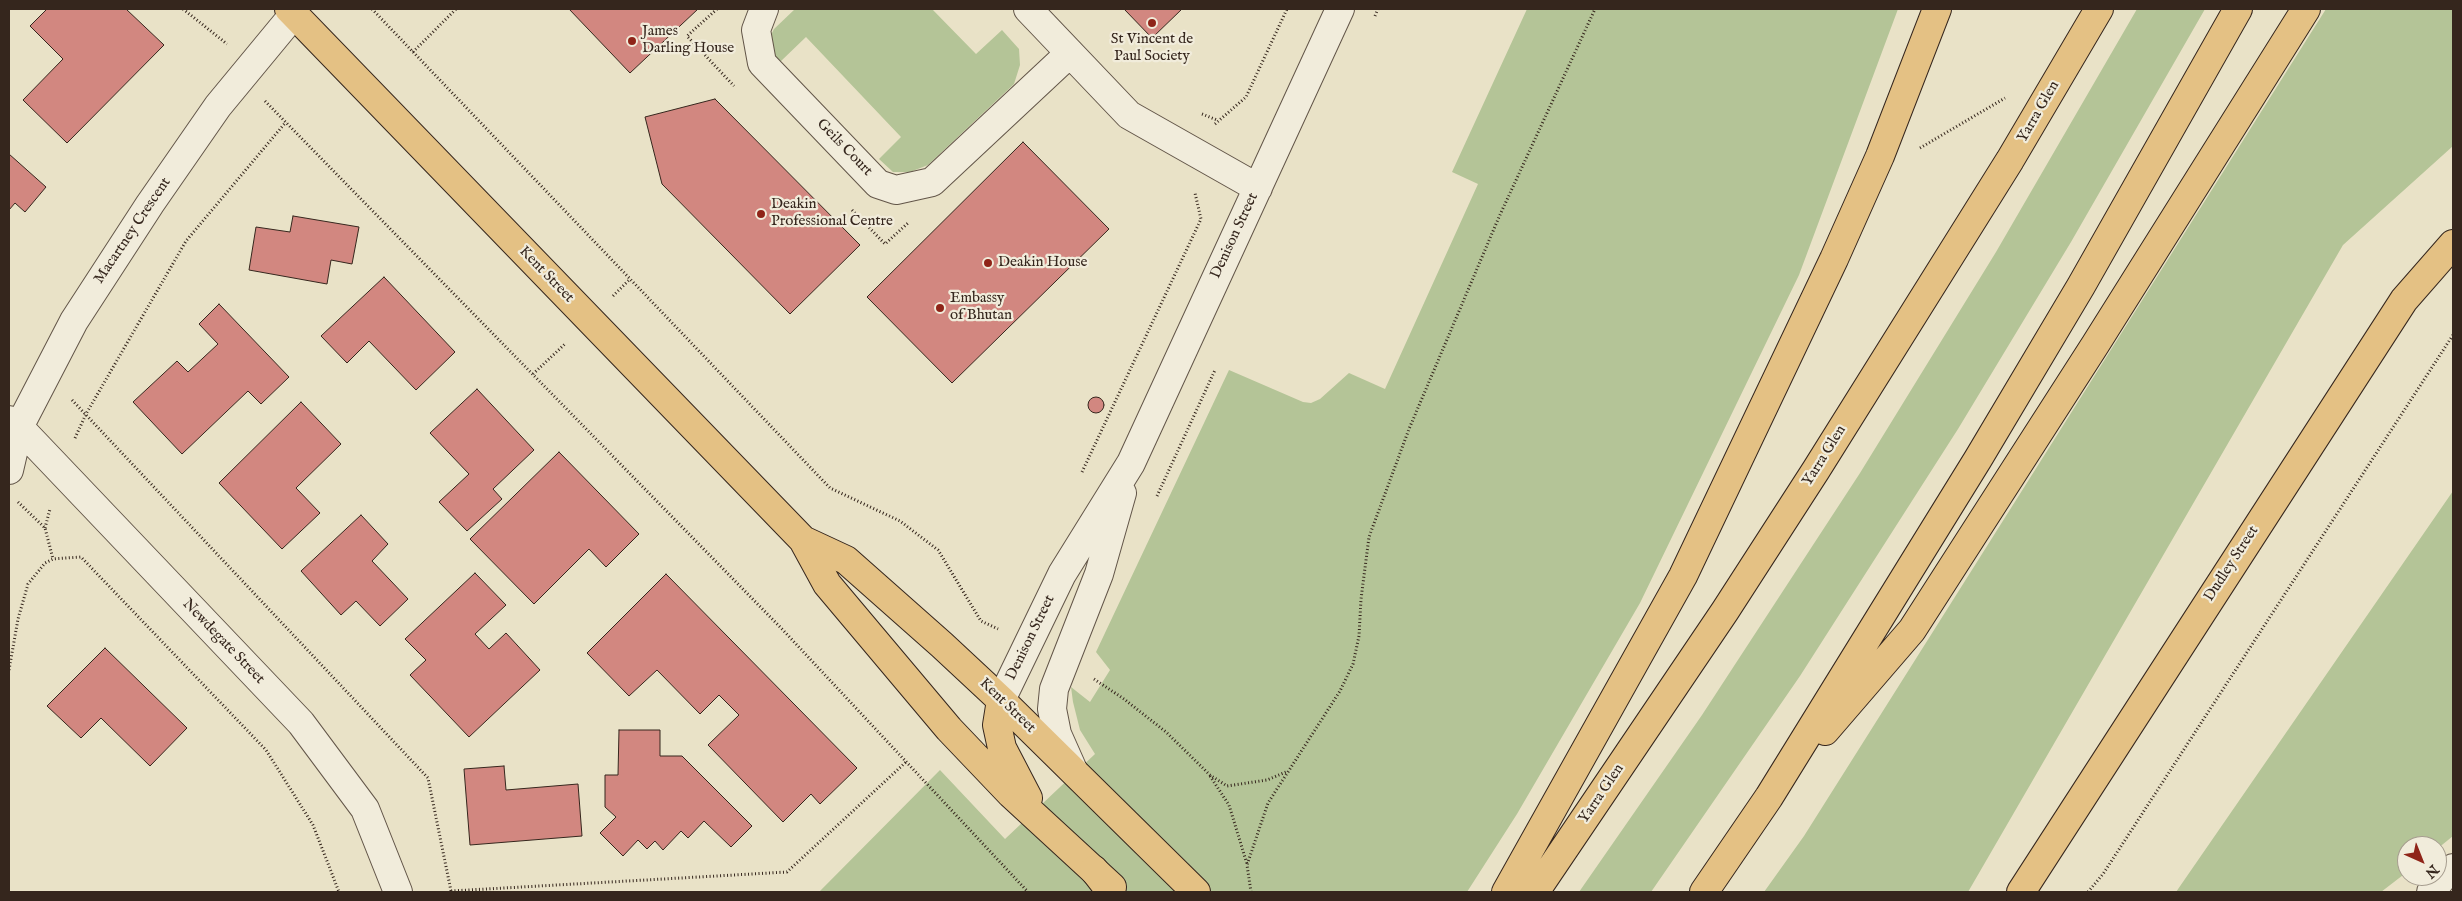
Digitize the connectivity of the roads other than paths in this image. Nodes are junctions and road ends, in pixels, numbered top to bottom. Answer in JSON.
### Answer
{"nodes":[{"id":1,"x":764,"y":9,"type":"edge"},
{"id":2,"x":1028,"y":9,"type":"edge"},
{"id":3,"x":1340,"y":9,"type":"edge"},
{"id":4,"x":1937,"y":9,"type":"edge"},
{"id":5,"x":2099,"y":9,"type":"edge"},
{"id":6,"x":2238,"y":9,"type":"edge"},
{"id":7,"x":2306,"y":9,"type":"edge"},
{"id":8,"x":291,"y":12,"type":"edge"},
{"id":9,"x":1070,"y":53,"type":"junction"},
{"id":10,"x":1258,"y":188,"type":"junction"},
{"id":11,"x":2453,"y":244,"type":"edge"},
{"id":12,"x":14,"y":424,"type":"edge"},
{"id":13,"x":1131,"y":463,"type":"junction"},
{"id":14,"x":9,"y":470,"type":"edge"},
{"id":15,"x":804,"y":540,"type":"junction"},
{"id":16,"x":1001,"y":700,"type":"junction"},
{"id":17,"x":1072,"y":770,"type":"junction"},
{"id":18,"x":1769,"y":797,"type":"junction"},
{"id":19,"x":1042,"y":823,"type":"junction"},
{"id":20,"x":1094,"y":870,"type":"junction"},
{"id":21,"x":398,"y":892,"type":"edge"},
{"id":22,"x":1111,"y":892,"type":"edge"},
{"id":23,"x":1118,"y":892,"type":"edge"},
{"id":24,"x":1196,"y":892,"type":"edge"},
{"id":25,"x":1506,"y":892,"type":"edge"},
{"id":26,"x":1535,"y":892,"type":"edge"},
{"id":27,"x":1704,"y":892,"type":"edge"},
{"id":28,"x":2021,"y":892,"type":"edge"}],
"edges":[{"from":1,"to":9,"type":"street","name":"Geils Court"},
{"from":2,"to":9,"type":"street"},
{"from":3,"to":10,"type":"street","name":"Denison Street"},
{"from":4,"to":25,"type":"main road"},
{"from":5,"to":26,"type":"main road","name":"Yarra Glen"},
{"from":6,"to":18,"type":"main road"},
{"from":7,"to":18,"type":"main road"},
{"from":8,"to":12,"type":"street","name":"Macartney Crescent"},
{"from":8,"to":15,"type":"main road","name":"Kent Street"},
{"from":9,"to":10,"type":"street"},
{"from":10,"to":13,"type":"street","name":"Denison Street"},
{"from":11,"to":28,"type":"main road","name":"Dudley Street"},
{"from":12,"to":14,"type":"street","name":"Macartney Crescent"},
{"from":12,"to":21,"type":"street","name":"Newdegate Street"},
{"from":13,"to":16,"type":"street","name":"Denison Street"},
{"from":13,"to":17,"type":"street","name":"Denison Street"},
{"from":15,"to":16,"type":"main road","name":"Kent Street"},
{"from":15,"to":19,"type":"main road","name":"Kent Street"},
{"from":16,"to":17,"type":"main road","name":"Kent Street"},
{"from":16,"to":19,"type":"main road","name":"Denison Street"},
{"from":17,"to":24,"type":"main road","name":"Kent Street"},
{"from":18,"to":27,"type":"main road"},
{"from":19,"to":20,"type":"main road","name":"Kent Street"},
{"from":20,"to":22,"type":"main road"},
{"from":20,"to":23,"type":"main road","name":"Kent Street"}]}
